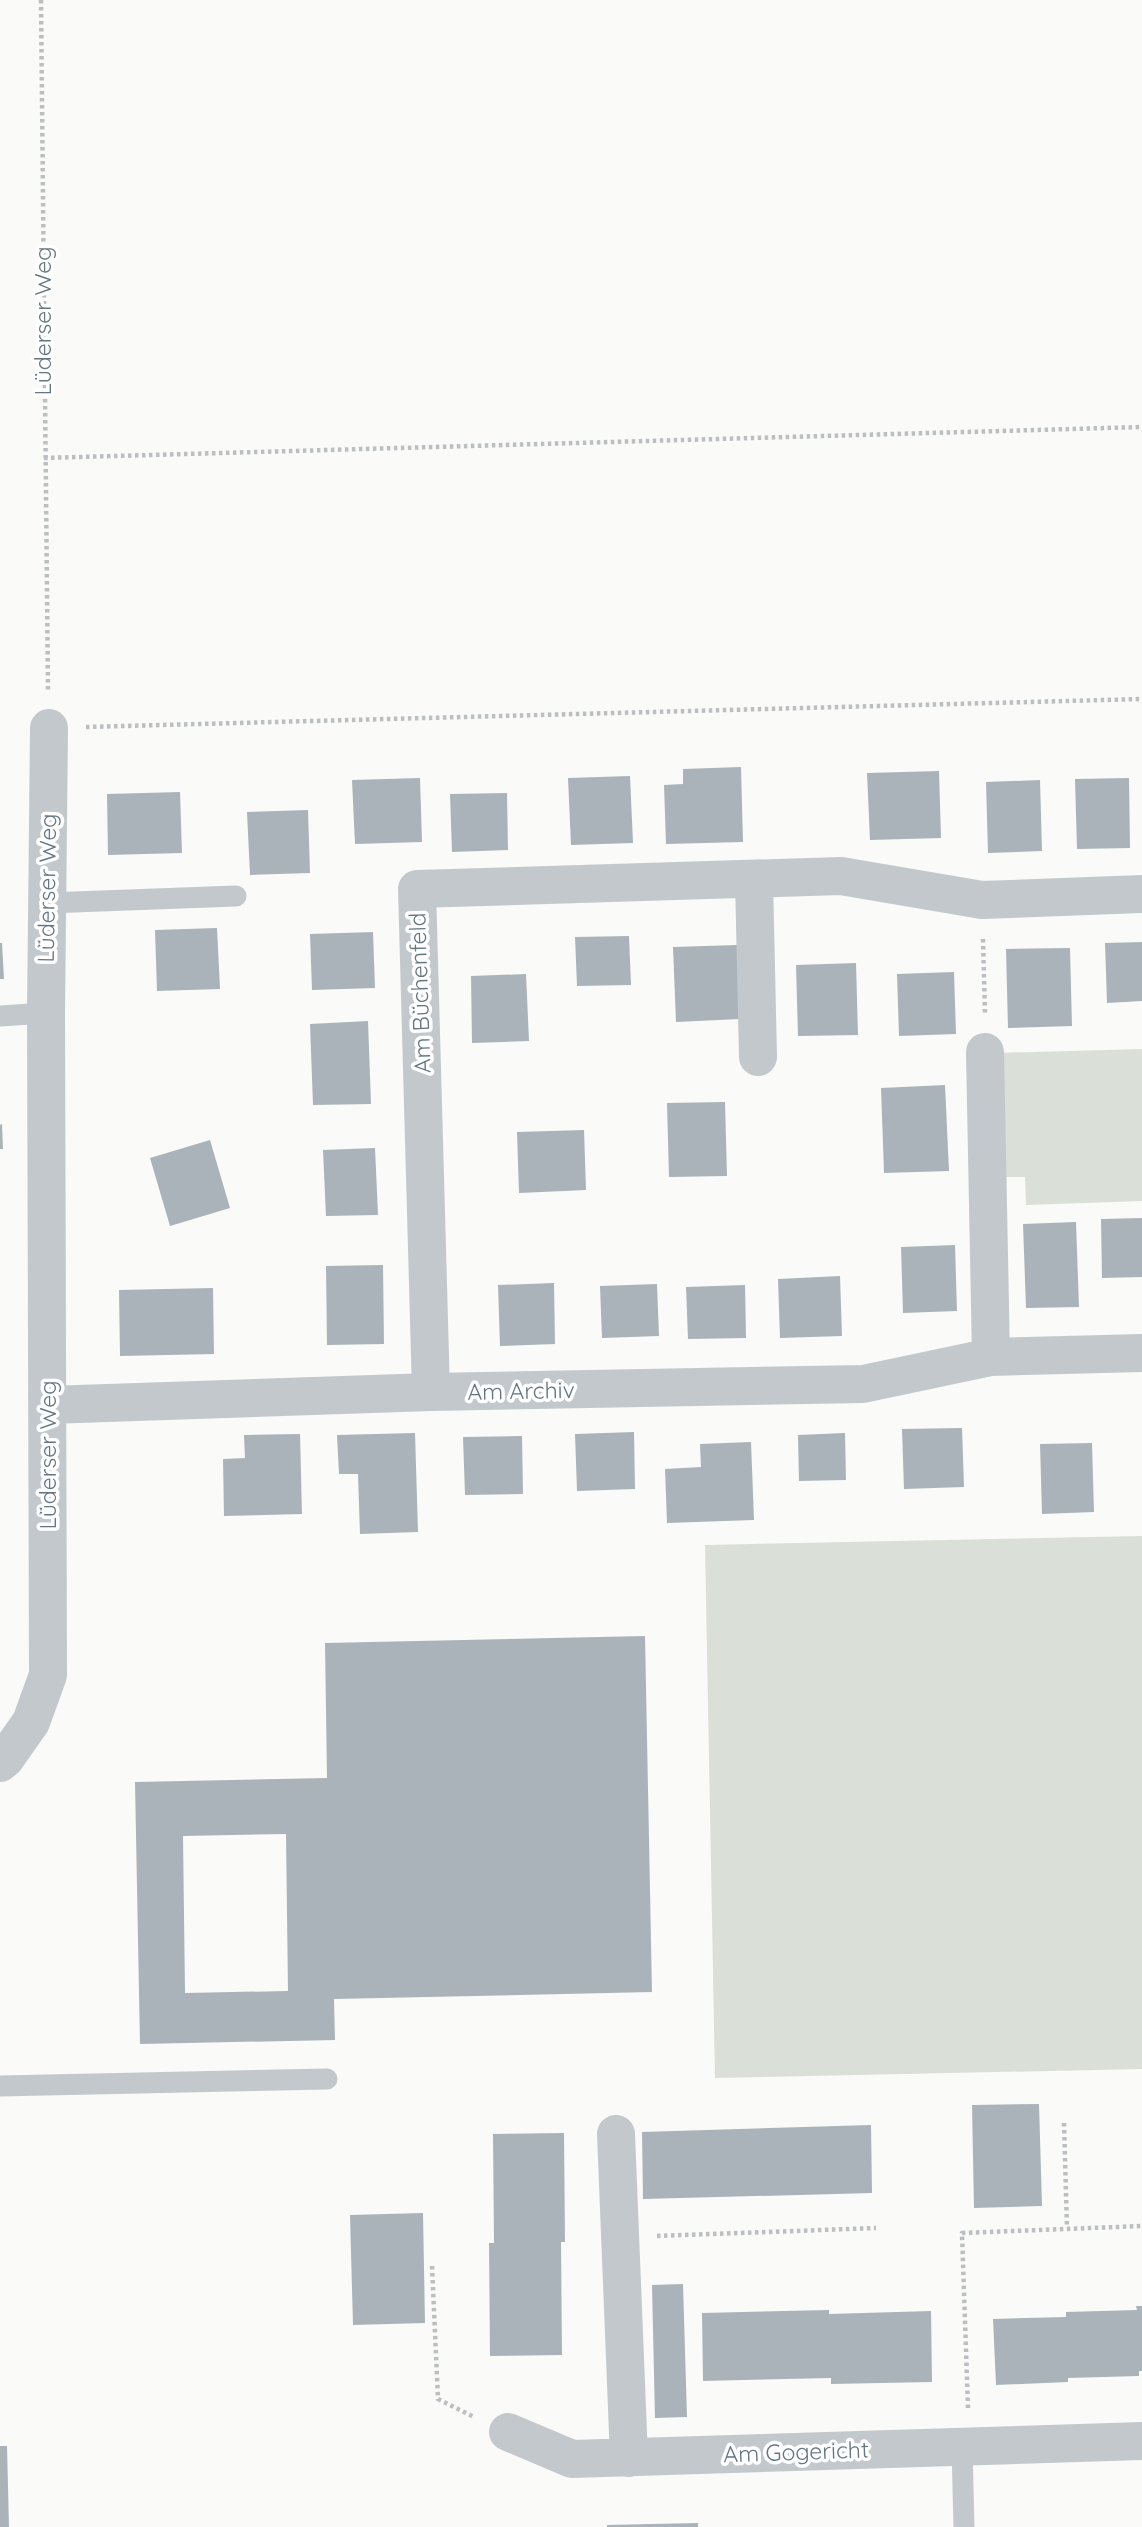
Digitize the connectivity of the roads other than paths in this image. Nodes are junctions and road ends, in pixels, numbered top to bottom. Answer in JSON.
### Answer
{"nodes":[{"id":1,"x":49,"y":728,"type":"road end"},
{"id":2,"x":754,"y":879,"type":"junction"},
{"id":3,"x":1142,"y":894,"type":"edge"},
{"id":4,"x":236,"y":896,"type":"dead end"},
{"id":5,"x":47,"y":903,"type":"junction"},
{"id":6,"x":46,"y":1013,"type":"junction"},
{"id":7,"x":0,"y":1016,"type":"edge"},
{"id":8,"x":985,"y":1052,"type":"road end"},
{"id":9,"x":758,"y":1057,"type":"dead end"},
{"id":10,"x":1142,"y":1353,"type":"edge"},
{"id":11,"x":991,"y":1357,"type":"junction"},
{"id":12,"x":431,"y":1392,"type":"junction"},
{"id":13,"x":48,"y":1405,"type":"junction"},
{"id":14,"x":0,"y":1763,"type":"edge"},
{"id":15,"x":327,"y":2079,"type":"dead end"},
{"id":16,"x":0,"y":2086,"type":"edge"},
{"id":17,"x":616,"y":2134,"type":"dead end"},
{"id":18,"x":508,"y":2432,"type":"road end"},
{"id":19,"x":1142,"y":2441,"type":"edge"},
{"id":20,"x":962,"y":2447,"type":"junction"},
{"id":21,"x":629,"y":2458,"type":"junction"},
{"id":22,"x":964,"y":2527,"type":"edge"}],
"edges":[{"from":1,"to":5,"type":"street","name":"Lüderser Weg"},
{"from":2,"to":3,"type":"street","name":"Am Büchenfeld"},
{"from":2,"to":9,"type":"street"},
{"from":2,"to":12,"type":"street","name":"Am Büchenfeld"},
{"from":4,"to":5,"type":"lane"},
{"from":5,"to":6,"type":"street","name":"Lüderser Weg"},
{"from":6,"to":7,"type":"lane"},
{"from":6,"to":13,"type":"street","name":"Lüderser Weg"},
{"from":8,"to":11,"type":"street"},
{"from":10,"to":11,"type":"street","name":"Am Archiv"},
{"from":11,"to":12,"type":"street","name":"Am Archiv"},
{"from":12,"to":13,"type":"street","name":"Am Archiv"},
{"from":13,"to":14,"type":"street","name":"Lüderser Weg"},
{"from":15,"to":16,"type":"lane"},
{"from":17,"to":21,"type":"street"},
{"from":18,"to":21,"type":"street","name":"Am Gogericht"},
{"from":19,"to":20,"type":"street","name":"Am Gogericht"},
{"from":20,"to":21,"type":"street","name":"Am Gogericht"},
{"from":20,"to":22,"type":"lane"}]}
